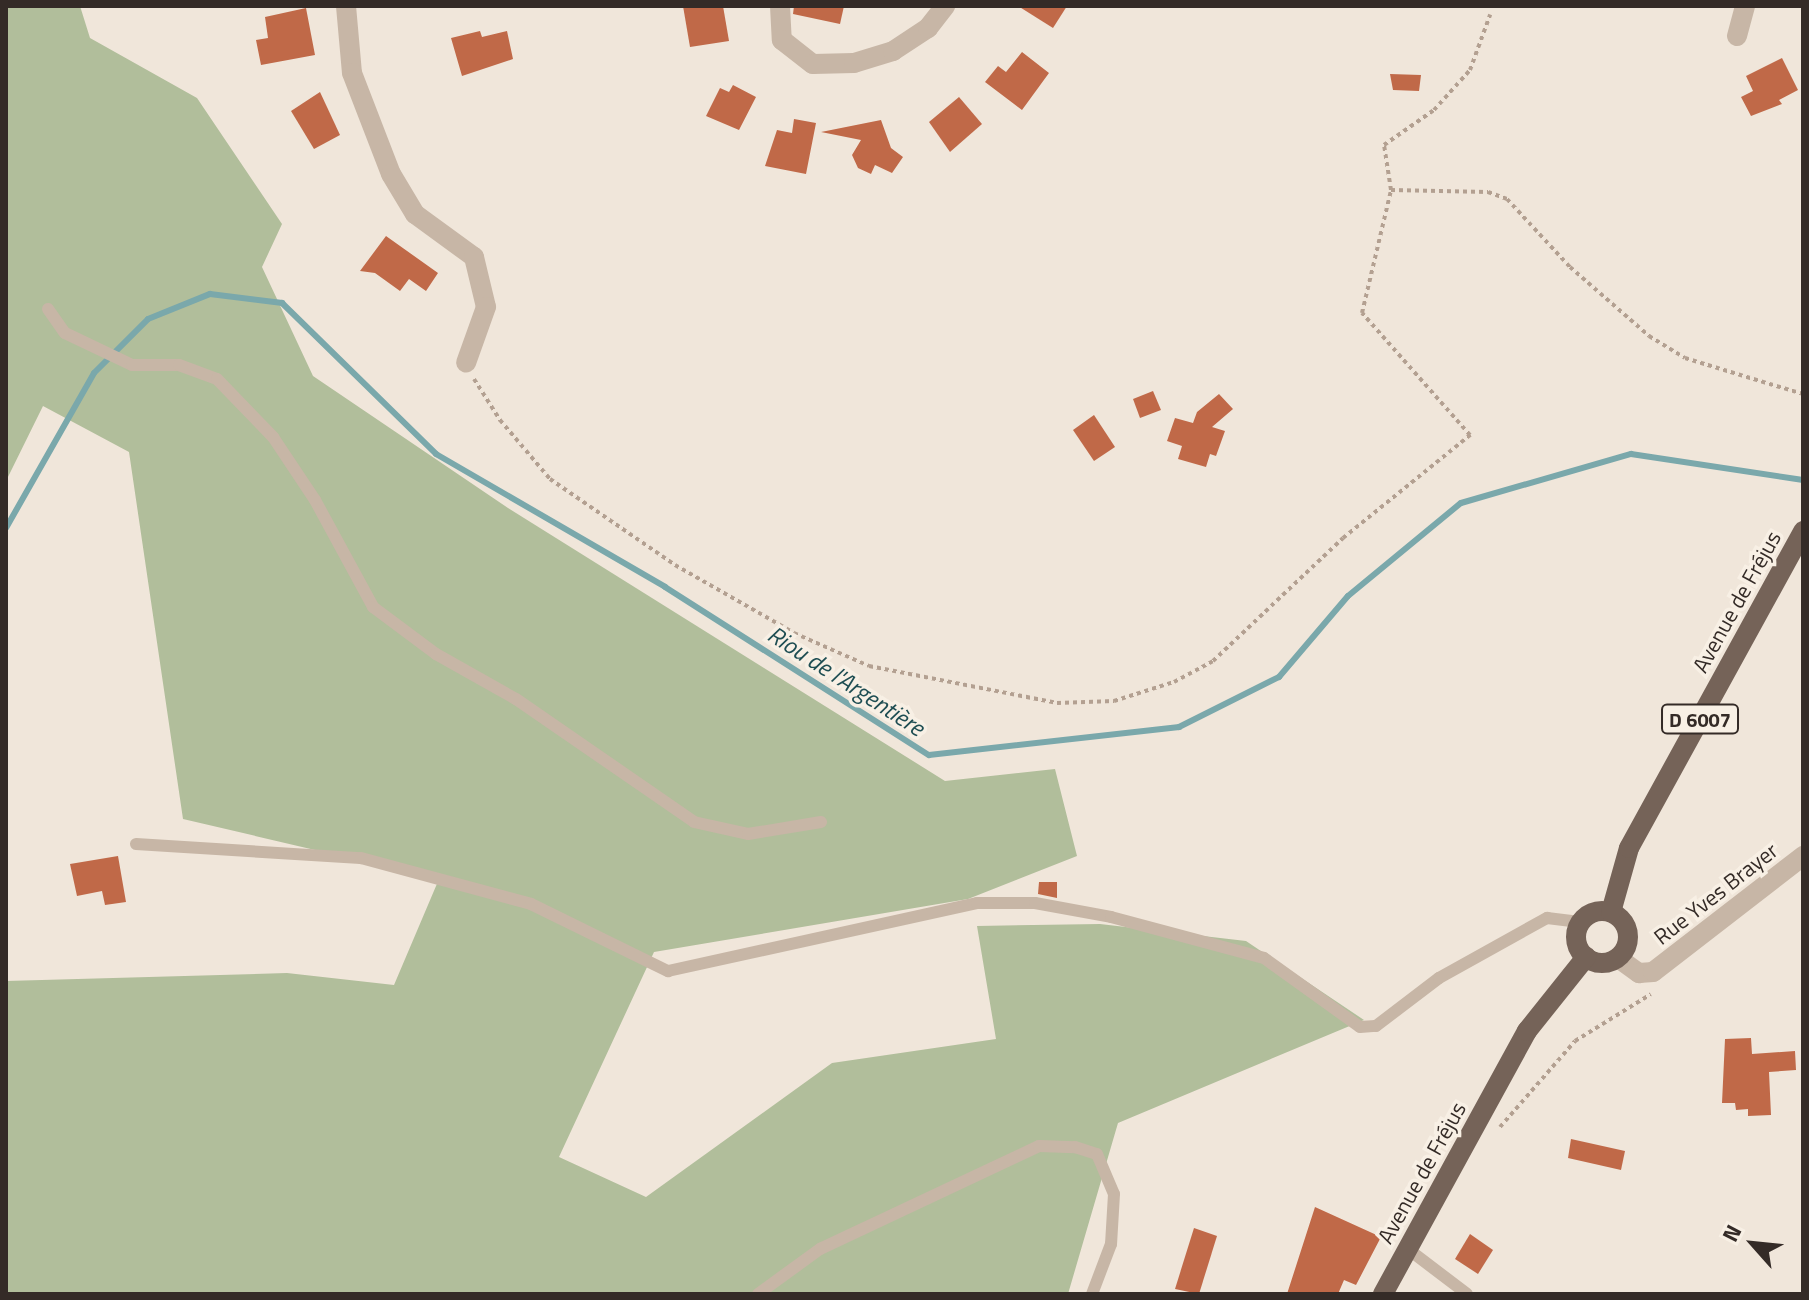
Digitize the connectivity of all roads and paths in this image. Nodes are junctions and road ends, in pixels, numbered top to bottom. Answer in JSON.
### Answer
{"nodes":[{"id":1,"x":346,"y":6,"type":"edge"},
{"id":2,"x":780,"y":6,"type":"edge"},
{"id":3,"x":945,"y":6,"type":"edge"},
{"id":4,"x":1745,"y":6,"type":"edge"},
{"id":5,"x":1490,"y":15,"type":"dead end"},
{"id":6,"x":1737,"y":36,"type":"dead end"},
{"id":7,"x":1391,"y":190,"type":"junction"},
{"id":8,"x":48,"y":309,"type":"dead end"},
{"id":9,"x":466,"y":363,"type":"joint"},
{"id":10,"x":1803,"y":394,"type":"edge"},
{"id":11,"x":1803,"y":531,"type":"edge"},
{"id":12,"x":821,"y":822,"type":"dead end"},
{"id":13,"x":136,"y":844,"type":"dead end"},
{"id":14,"x":1803,"y":856,"type":"edge"},
{"id":15,"x":1611,"y":912,"type":"junction"},
{"id":16,"x":1580,"y":922,"type":"junction"},
{"id":17,"x":1586,"y":957,"type":"junction"},
{"id":18,"x":1618,"y":958,"type":"junction"},
{"id":19,"x":1656,"y":990,"type":"dead end"},
{"id":20,"x":1498,"y":1129,"type":"dead end"},
{"id":21,"x":1408,"y":1249,"type":"junction"},
{"id":22,"x":758,"y":1294,"type":"edge"},
{"id":23,"x":1092,"y":1294,"type":"edge"},
{"id":24,"x":1383,"y":1294,"type":"edge"},
{"id":25,"x":1467,"y":1294,"type":"edge"}],
"edges":[{"from":1,"to":9,"type":"street"},
{"from":2,"to":3,"type":"street"},
{"from":4,"to":6,"type":"street"},
{"from":5,"to":7,"type":"path"},
{"from":7,"to":9,"type":"path"},
{"from":7,"to":10,"type":"path"},
{"from":8,"to":12,"type":"lane"},
{"from":11,"to":15,"type":"main road","name":"Avenue de Fréjus","number":"D 6007"},
{"from":13,"to":16,"type":"lane"},
{"from":14,"to":18,"type":"street","name":"Rue Yves Brayer"},
{"from":15,"to":16,"type":"main road"},
{"from":15,"to":18,"type":"main road"},
{"from":16,"to":17,"type":"main road"},
{"from":17,"to":18,"type":"main road"},
{"from":17,"to":21,"type":"main road","name":"Avenue de Fréjus"},
{"from":19,"to":20,"type":"path"},
{"from":21,"to":24,"type":"main road","name":"Avenue de Fréjus"},
{"from":21,"to":25,"type":"lane"},
{"from":22,"to":23,"type":"lane"}]}
